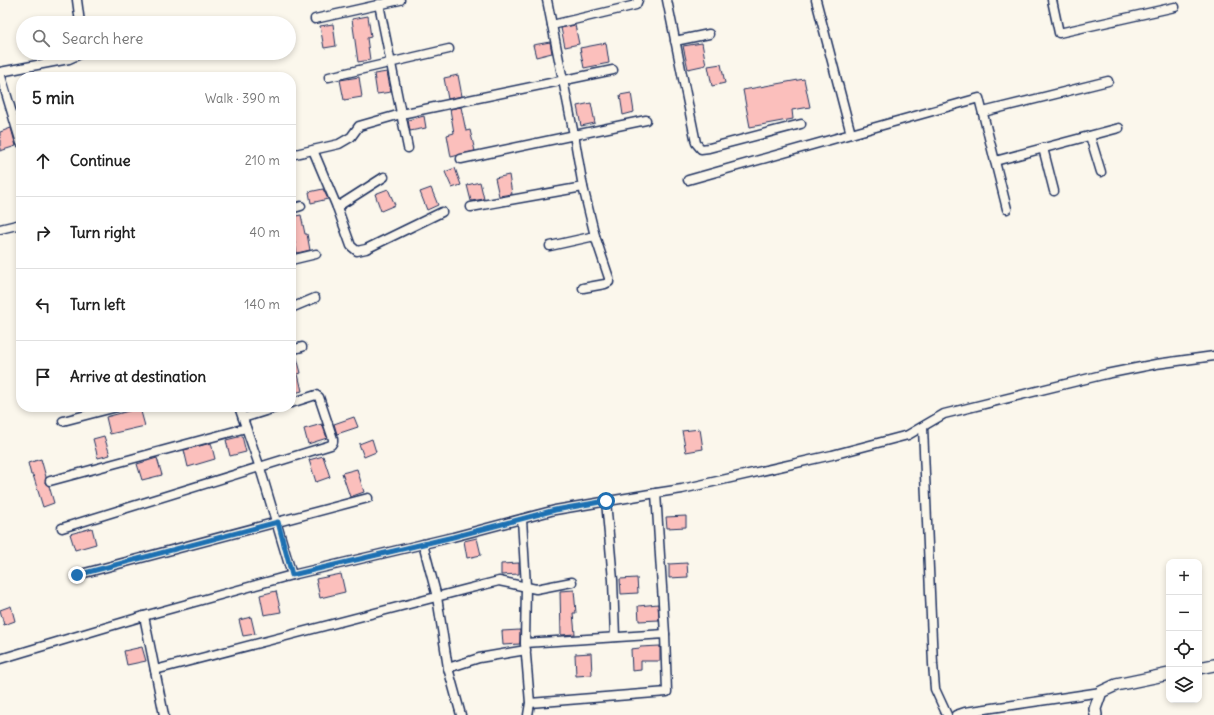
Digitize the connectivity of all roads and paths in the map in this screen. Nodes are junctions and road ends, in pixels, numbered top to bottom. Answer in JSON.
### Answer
{"nodes":[{"id":1,"x":78,"y":0,"type":"edge"},
{"id":2,"x":400,"y":0,"type":"edge"},
{"id":3,"x":547,"y":0,"type":"edge"},
{"id":4,"x":638,"y":0,"type":"edge"},
{"id":5,"x":666,"y":0,"type":"edge"},
{"id":6,"x":816,"y":0,"type":"edge"},
{"id":7,"x":1052,"y":0,"type":"edge"},
{"id":8,"x":379,"y":4,"type":"junction"},
{"id":9,"x":1174,"y":7,"type":"dead end"},
{"id":10,"x":79,"y":16,"type":"edge"},
{"id":11,"x":315,"y":19,"type":"dead end"},
{"id":12,"x":552,"y":26,"type":"junction"},
{"id":13,"x":709,"y":34,"type":"dead end"},
{"id":14,"x":675,"y":41,"type":"junction"},
{"id":15,"x":449,"y":49,"type":"dead end"},
{"id":16,"x":64,"y":60,"type":"edge"},
{"id":17,"x":391,"y":63,"type":"junction"},
{"id":18,"x":613,"y":70,"type":"dead end"},
{"id":19,"x":0,"y":72,"type":"edge"},
{"id":20,"x":330,"y":77,"type":"dead end"},
{"id":21,"x":563,"y":80,"type":"junction"},
{"id":22,"x":1108,"y":81,"type":"dead end"},
{"id":23,"x":983,"y":112,"type":"junction"},
{"id":24,"x":401,"y":114,"type":"junction"},
{"id":25,"x":646,"y":120,"type":"dead end"},
{"id":26,"x":801,"y":124,"type":"dead end"},
{"id":27,"x":16,"y":125,"type":"edge"},
{"id":28,"x":1119,"y":128,"type":"dead end"},
{"id":29,"x":851,"y":134,"type":"junction"},
{"id":30,"x":574,"y":135,"type":"junction"},
{"id":31,"x":1090,"y":136,"type":"junction"},
{"id":32,"x":408,"y":148,"type":"dead end"},
{"id":33,"x":1043,"y":148,"type":"junction"},
{"id":34,"x":313,"y":150,"type":"junction"},
{"id":35,"x":296,"y":154,"type":"edge"},
{"id":36,"x":461,"y":159,"type":"dead end"},
{"id":37,"x":995,"y":161,"type":"junction"},
{"id":38,"x":1101,"y":172,"type":"dead end"},
{"id":39,"x":384,"y":177,"type":"dead end"},
{"id":40,"x":688,"y":180,"type":"dead end"},
{"id":41,"x":583,"y":187,"type":"junction"},
{"id":42,"x":1054,"y":191,"type":"dead end"},
{"id":43,"x":301,"y":206,"type":"dead end"},
{"id":44,"x":336,"y":207,"type":"junction"},
{"id":45,"x":471,"y":207,"type":"dead end"},
{"id":46,"x":296,"y":208,"type":"edge"},
{"id":47,"x":1008,"y":208,"type":"dead end"},
{"id":48,"x":442,"y":212,"type":"dead end"},
{"id":49,"x":16,"y":225,"type":"edge"},
{"id":50,"x":0,"y":229,"type":"edge"},
{"id":51,"x":594,"y":236,"type":"junction"},
{"id":52,"x":550,"y":246,"type":"dead end"},
{"id":53,"x":316,"y":254,"type":"dead end"},
{"id":54,"x":296,"y":259,"type":"edge"},
{"id":55,"x":583,"y":288,"type":"dead end"},
{"id":56,"x":315,"y":298,"type":"dead end"},
{"id":57,"x":296,"y":306,"type":"edge"},
{"id":58,"x":302,"y":347,"type":"dead end"},
{"id":59,"x":296,"y":349,"type":"edge"},
{"id":60,"x":1214,"y":356,"type":"edge"},
{"id":61,"x":296,"y":401,"type":"edge"},
{"id":62,"x":98,"y":412,"type":"edge"},
{"id":63,"x":241,"y":412,"type":"edge"},
{"id":64,"x":262,"y":412,"type":"edge"},
{"id":65,"x":243,"y":418,"type":"junction"},
{"id":66,"x":63,"y":421,"type":"dead end"},
{"id":67,"x":923,"y":427,"type":"junction"},
{"id":68,"x":246,"y":428,"type":"junction"},
{"id":69,"x":260,"y":468,"type":"junction"},
{"id":70,"x":50,"y":481,"type":"dead end"},
{"id":71,"x":656,"y":492,"type":"junction"},
{"id":72,"x":368,"y":498,"type":"dead end"},
{"id":73,"x":606,"y":501,"type":"junction"},
{"id":74,"x":522,"y":519,"type":"junction"},
{"id":75,"x":278,"y":522,"type":"junction"},
{"id":76,"x":62,"y":528,"type":"dead end"},
{"id":77,"x":424,"y":544,"type":"junction"},
{"id":78,"x":77,"y":575,"type":"dead end"},
{"id":79,"x":292,"y":575,"type":"junction"},
{"id":80,"x":572,"y":582,"type":"dead end"},
{"id":81,"x":526,"y":586,"type":"junction"},
{"id":82,"x":437,"y":597,"type":"junction"},
{"id":83,"x":144,"y":616,"type":"junction"},
{"id":84,"x":665,"y":634,"type":"junction"},
{"id":85,"x":615,"y":637,"type":"junction"},
{"id":86,"x":526,"y":646,"type":"junction"},
{"id":87,"x":0,"y":659,"type":"edge"},
{"id":88,"x":1214,"y":665,"type":"edge"},
{"id":89,"x":1202,"y":667,"type":"edge"},
{"id":90,"x":448,"y":668,"type":"junction"},
{"id":91,"x":155,"y":670,"type":"junction"},
{"id":92,"x":1166,"y":675,"type":"edge"},
{"id":93,"x":1102,"y":692,"type":"junction"},
{"id":94,"x":530,"y":703,"type":"junction"},
{"id":95,"x":164,"y":715,"type":"edge"},
{"id":96,"x":461,"y":715,"type":"edge"},
{"id":97,"x":528,"y":715,"type":"edge"},
{"id":98,"x":947,"y":715,"type":"edge"},
{"id":99,"x":956,"y":715,"type":"edge"},
{"id":100,"x":1096,"y":715,"type":"edge"}],
"edges":[{"from":1,"to":10,"type":"street"},
{"from":2,"to":8,"type":"street"},
{"from":3,"to":12,"type":"street"},
{"from":4,"to":12,"type":"street"},
{"from":5,"to":14,"type":"street"},
{"from":6,"to":29,"type":"street"},
{"from":7,"to":9,"type":"street"},
{"from":8,"to":11,"type":"street"},
{"from":8,"to":17,"type":"street"},
{"from":12,"to":21,"type":"street"},
{"from":13,"to":14,"type":"street"},
{"from":14,"to":26,"type":"street"},
{"from":15,"to":17,"type":"street"},
{"from":16,"to":19,"type":"street"},
{"from":17,"to":20,"type":"street"},
{"from":17,"to":24,"type":"street"},
{"from":18,"to":21,"type":"street"},
{"from":19,"to":27,"type":"street"},
{"from":21,"to":24,"type":"street"},
{"from":21,"to":30,"type":"street"},
{"from":22,"to":23,"type":"street"},
{"from":23,"to":29,"type":"street"},
{"from":23,"to":37,"type":"street"},
{"from":24,"to":32,"type":"street"},
{"from":24,"to":34,"type":"street"},
{"from":25,"to":30,"type":"street"},
{"from":28,"to":31,"type":"street"},
{"from":29,"to":40,"type":"street"},
{"from":30,"to":36,"type":"street"},
{"from":30,"to":41,"type":"street"},
{"from":31,"to":33,"type":"street"},
{"from":31,"to":38,"type":"street"},
{"from":33,"to":37,"type":"street"},
{"from":33,"to":42,"type":"street"},
{"from":34,"to":35,"type":"street"},
{"from":34,"to":44,"type":"street"},
{"from":37,"to":47,"type":"street"},
{"from":39,"to":44,"type":"street"},
{"from":41,"to":45,"type":"street"},
{"from":41,"to":51,"type":"street"},
{"from":43,"to":46,"type":"street"},
{"from":44,"to":48,"type":"street"},
{"from":49,"to":50,"type":"street"},
{"from":51,"to":52,"type":"street"},
{"from":51,"to":55,"type":"street"},
{"from":53,"to":54,"type":"street"},
{"from":56,"to":57,"type":"street"},
{"from":58,"to":59,"type":"street"},
{"from":60,"to":67,"type":"street"},
{"from":61,"to":69,"type":"street"},
{"from":62,"to":66,"type":"street"},
{"from":63,"to":65,"type":"street"},
{"from":64,"to":65,"type":"street"},
{"from":65,"to":68,"type":"street"},
{"from":67,"to":71,"type":"street"},
{"from":67,"to":98,"type":"street"},
{"from":68,"to":69,"type":"street"},
{"from":68,"to":70,"type":"street"},
{"from":69,"to":75,"type":"street"},
{"from":69,"to":76,"type":"street"},
{"from":71,"to":73,"type":"street"},
{"from":71,"to":84,"type":"street"},
{"from":72,"to":75,"type":"street"},
{"from":73,"to":74,"type":"street"},
{"from":73,"to":85,"type":"street"},
{"from":74,"to":77,"type":"street"},
{"from":74,"to":81,"type":"street"},
{"from":75,"to":78,"type":"street"},
{"from":75,"to":79,"type":"street"},
{"from":77,"to":79,"type":"street"},
{"from":77,"to":82,"type":"street"},
{"from":79,"to":83,"type":"street"},
{"from":80,"to":81,"type":"street"},
{"from":81,"to":82,"type":"street"},
{"from":81,"to":86,"type":"street"},
{"from":82,"to":90,"type":"street"},
{"from":82,"to":91,"type":"street"},
{"from":83,"to":87,"type":"street"},
{"from":83,"to":91,"type":"street"},
{"from":84,"to":85,"type":"street"},
{"from":84,"to":94,"type":"street"},
{"from":85,"to":86,"type":"street"},
{"from":86,"to":90,"type":"street"},
{"from":86,"to":94,"type":"street"},
{"from":88,"to":89,"type":"street"},
{"from":90,"to":96,"type":"street"},
{"from":91,"to":95,"type":"street"},
{"from":92,"to":93,"type":"street"},
{"from":93,"to":99,"type":"street"},
{"from":93,"to":100,"type":"street"},
{"from":94,"to":97,"type":"street"}]}
